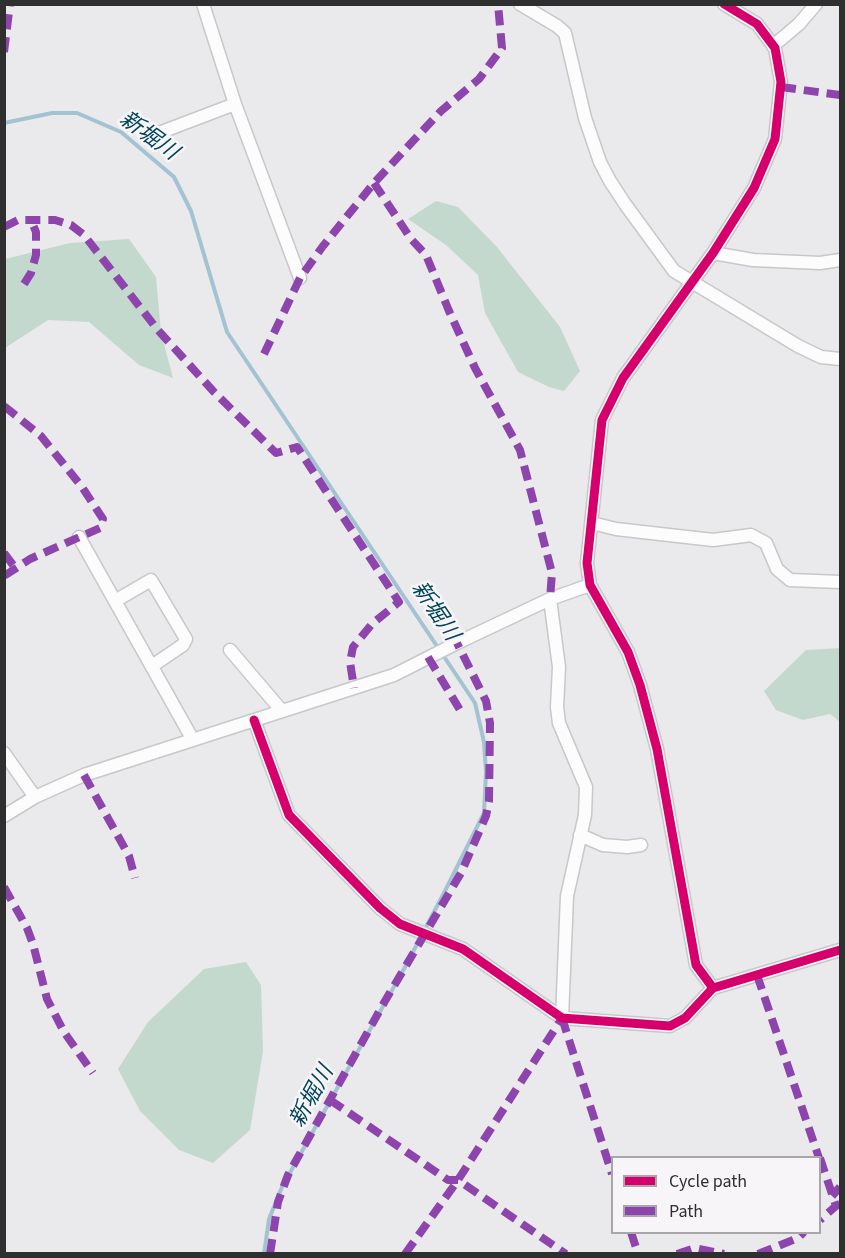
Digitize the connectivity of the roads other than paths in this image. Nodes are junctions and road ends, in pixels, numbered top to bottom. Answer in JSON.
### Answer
{"nodes":[{"id":1,"x":203,"y":4,"type":"edge"},
{"id":2,"x":520,"y":4,"type":"edge"},
{"id":3,"x":723,"y":4,"type":"edge"},
{"id":4,"x":816,"y":4,"type":"edge"},
{"id":5,"x":773,"y":46,"type":"junction"},
{"id":6,"x":235,"y":104,"type":"junction"},
{"id":7,"x":156,"y":134,"type":"dead end"},
{"id":8,"x":713,"y":253,"type":"junction"},
{"id":9,"x":840,"y":260,"type":"edge"},
{"id":10,"x":300,"y":278,"type":"dead end"},
{"id":11,"x":690,"y":282,"type":"junction"},
{"id":12,"x":840,"y":359,"type":"edge"},
{"id":13,"x":592,"y":523,"type":"junction"},
{"id":14,"x":79,"y":537,"type":"dead end"},
{"id":15,"x":840,"y":582,"type":"edge"},
{"id":16,"x":590,"y":585,"type":"junction"},
{"id":17,"x":550,"y":599,"type":"junction"},
{"id":18,"x":116,"y":601,"type":"junction"},
{"id":19,"x":230,"y":650,"type":"dead end"},
{"id":20,"x":152,"y":666,"type":"junction"},
{"id":21,"x":282,"y":711,"type":"junction"},
{"id":22,"x":254,"y":720,"type":"junction"},
{"id":23,"x":193,"y":740,"type":"junction"},
{"id":24,"x":4,"y":753,"type":"edge"},
{"id":25,"x":34,"y":797,"type":"junction"},
{"id":26,"x":4,"y":816,"type":"edge"},
{"id":27,"x":580,"y":835,"type":"junction"},
{"id":28,"x":641,"y":845,"type":"dead end"},
{"id":29,"x":840,"y":950,"type":"edge"},
{"id":30,"x":713,"y":988,"type":"junction"},
{"id":31,"x":562,"y":1018,"type":"junction"}],
"edges":[{"from":1,"to":6,"type":"street"},
{"from":2,"to":11,"type":"street"},
{"from":3,"to":5,"type":"street"},
{"from":4,"to":5,"type":"street"},
{"from":5,"to":8,"type":"street"},
{"from":6,"to":7,"type":"street"},
{"from":6,"to":10,"type":"street"},
{"from":8,"to":9,"type":"street"},
{"from":8,"to":11,"type":"street"},
{"from":11,"to":12,"type":"street"},
{"from":11,"to":13,"type":"street"},
{"from":13,"to":15,"type":"street"},
{"from":13,"to":16,"type":"street"},
{"from":14,"to":18,"type":"street"},
{"from":16,"to":17,"type":"street"},
{"from":16,"to":30,"type":"street"},
{"from":17,"to":21,"type":"street"},
{"from":17,"to":27,"type":"street"},
{"from":18,"to":20,"type":"street"},
{"from":18,"to":20,"type":"street"},
{"from":19,"to":21,"type":"street"},
{"from":20,"to":23,"type":"street"},
{"from":21,"to":22,"type":"street"},
{"from":22,"to":23,"type":"street"},
{"from":22,"to":31,"type":"street"},
{"from":23,"to":25,"type":"street"},
{"from":24,"to":25,"type":"street"},
{"from":25,"to":26,"type":"street"},
{"from":27,"to":28,"type":"street"},
{"from":27,"to":31,"type":"street"},
{"from":29,"to":30,"type":"street"},
{"from":30,"to":31,"type":"street"}]}
